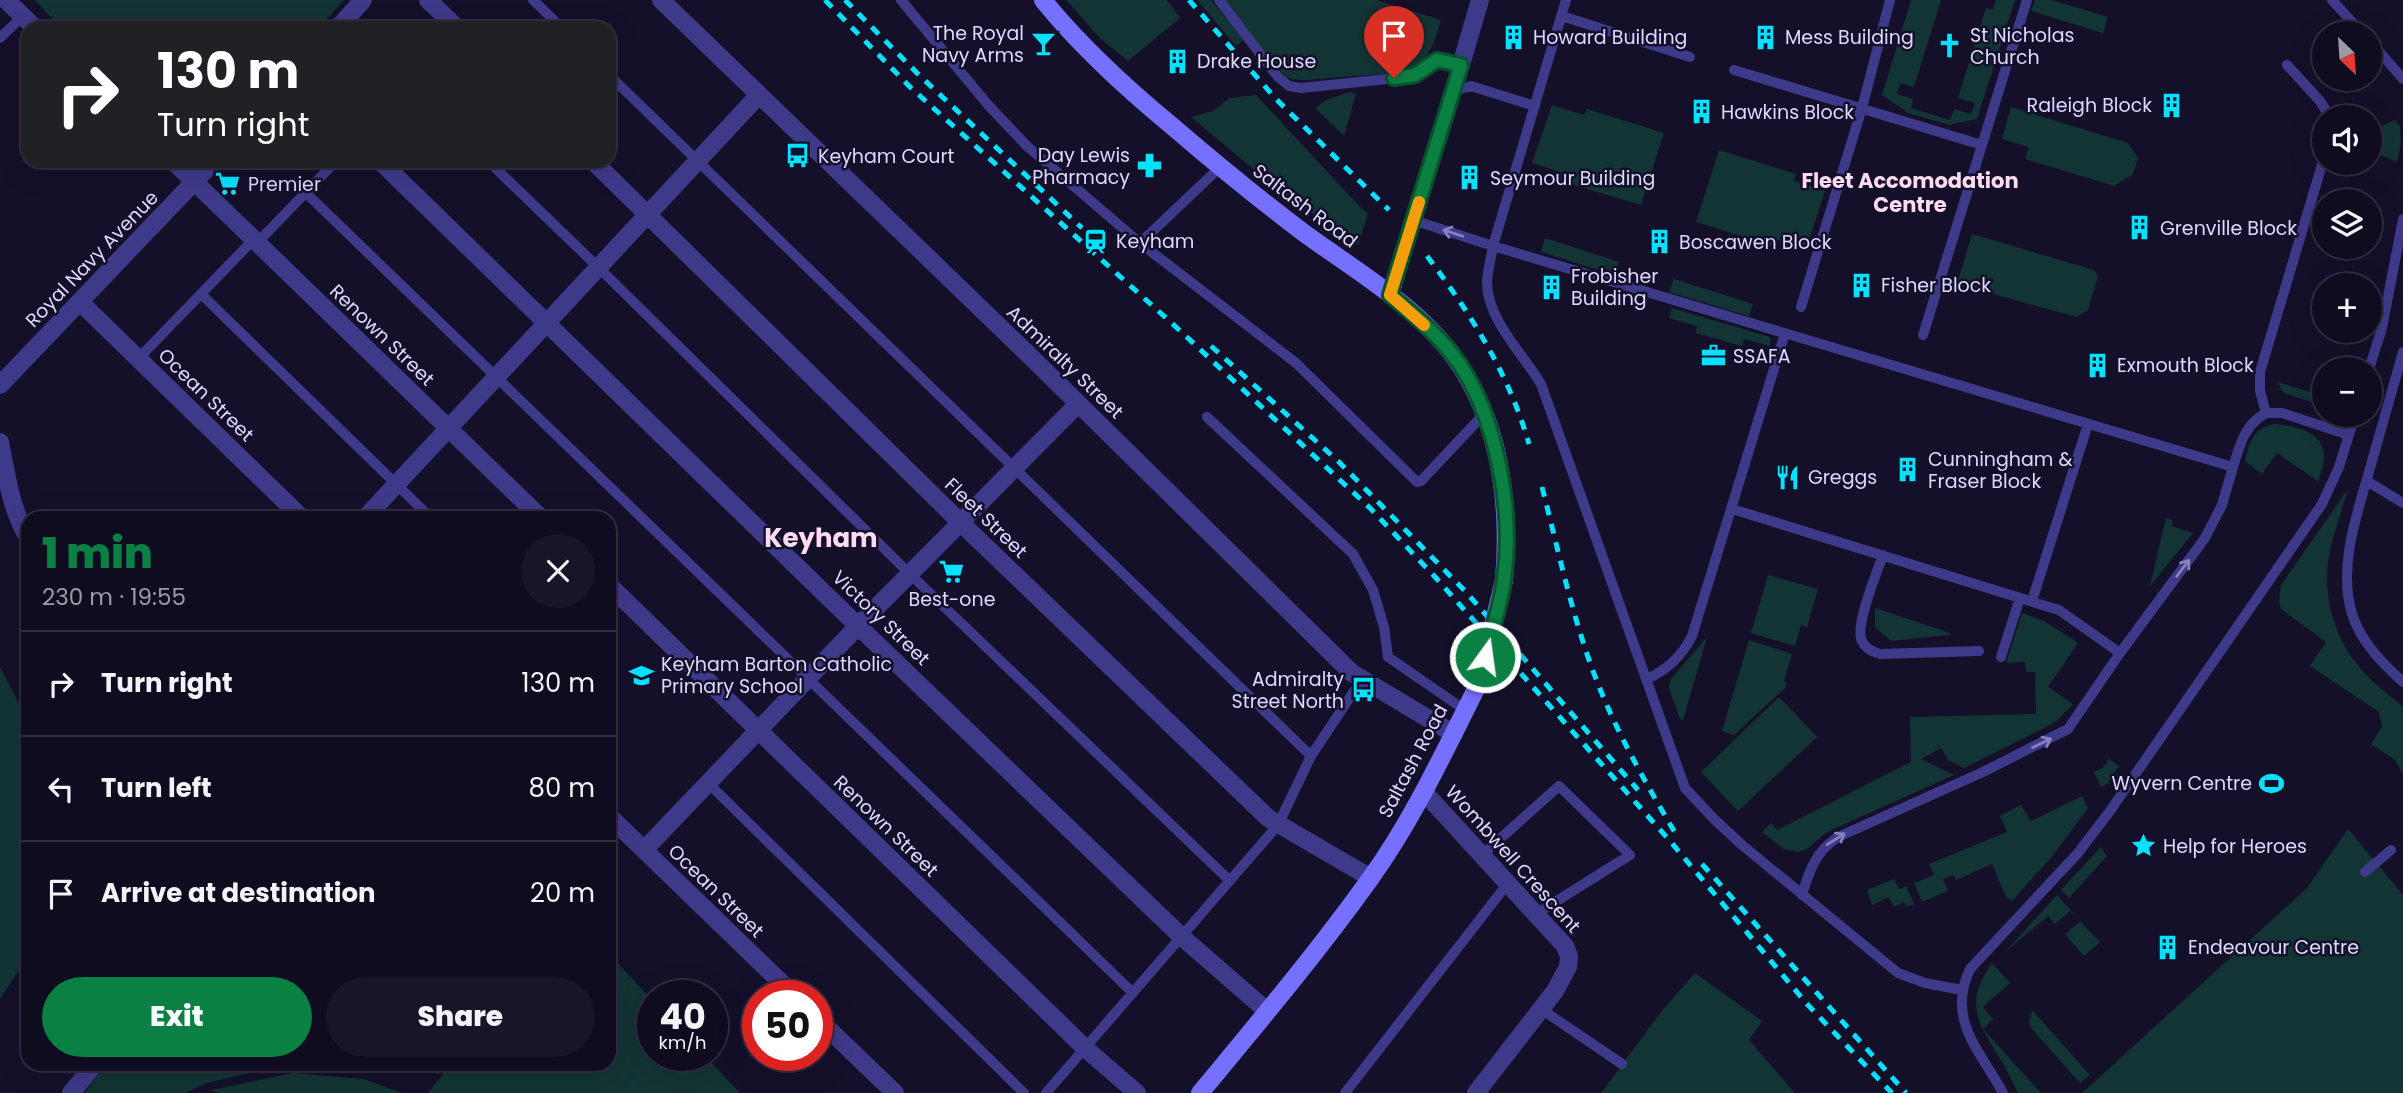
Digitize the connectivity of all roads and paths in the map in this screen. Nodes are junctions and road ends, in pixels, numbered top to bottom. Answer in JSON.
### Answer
{"nodes":[{"id":1,"x":6,"y":0,"type":"edge"},
{"id":2,"x":363,"y":0,"type":"edge"},
{"id":3,"x":428,"y":0,"type":"edge"},
{"id":4,"x":533,"y":0,"type":"edge"},
{"id":5,"x":661,"y":0,"type":"edge"},
{"id":6,"x":901,"y":0,"type":"edge"},
{"id":7,"x":1044,"y":0,"type":"edge"},
{"id":8,"x":1219,"y":0,"type":"edge"},
{"id":9,"x":1480,"y":0,"type":"edge"},
{"id":10,"x":1566,"y":0,"type":"edge"},
{"id":11,"x":1891,"y":0,"type":"edge"},
{"id":12,"x":2027,"y":0,"type":"edge"},
{"id":13,"x":2333,"y":0,"type":"edge"},
{"id":14,"x":1562,"y":16,"type":"junction"},
{"id":15,"x":28,"y":21,"type":"edge"},
{"id":16,"x":344,"y":21,"type":"edge"},
{"id":17,"x":450,"y":21,"type":"edge"},
{"id":18,"x":555,"y":21,"type":"edge"},
{"id":19,"x":2351,"y":21,"type":"edge"},
{"id":20,"x":21,"y":26,"type":"edge"},
{"id":21,"x":0,"y":38,"type":"edge"},
{"id":22,"x":2382,"y":55,"type":"edge"},
{"id":23,"x":1690,"y":57,"type":"dead end"},
{"id":24,"x":1461,"y":65,"type":"junction"},
{"id":25,"x":2287,"y":65,"type":"dead end"},
{"id":26,"x":1734,"y":69,"type":"dead end"},
{"id":27,"x":2403,"y":79,"type":"edge"},
{"id":28,"x":616,"y":82,"type":"edge"},
{"id":29,"x":758,"y":96,"type":"junction"},
{"id":30,"x":1450,"y":99,"type":"junction"},
{"id":31,"x":2322,"y":105,"type":"edge"},
{"id":32,"x":1535,"y":106,"type":"junction"},
{"id":33,"x":1862,"y":108,"type":"junction"},
{"id":34,"x":1982,"y":145,"type":"junction"},
{"id":35,"x":697,"y":162,"type":"junction"},
{"id":36,"x":1220,"y":167,"type":"junction"},
{"id":37,"x":180,"y":168,"type":"edge"},
{"id":38,"x":207,"y":168,"type":"edge"},
{"id":39,"x":328,"y":168,"type":"edge"},
{"id":40,"x":387,"y":168,"type":"edge"},
{"id":41,"x":495,"y":168,"type":"edge"},
{"id":42,"x":600,"y":168,"type":"edge"},
{"id":43,"x":2319,"y":175,"type":"edge"},
{"id":44,"x":194,"y":182,"type":"junction"},
{"id":45,"x":305,"y":192,"type":"junction"},
{"id":46,"x":648,"y":214,"type":"junction"},
{"id":47,"x":2403,"y":219,"type":"edge"},
{"id":48,"x":1413,"y":220,"type":"junction"},
{"id":49,"x":256,"y":241,"type":"junction"},
{"id":50,"x":1140,"y":243,"type":"junction"},
{"id":51,"x":1493,"y":246,"type":"junction"},
{"id":52,"x":599,"y":268,"type":"junction"},
{"id":53,"x":201,"y":294,"type":"junction"},
{"id":54,"x":1390,"y":295,"type":"junction"},
{"id":55,"x":81,"y":303,"type":"junction"},
{"id":56,"x":1801,"y":307,"type":"dead end"},
{"id":57,"x":548,"y":323,"type":"junction"},
{"id":58,"x":1785,"y":333,"type":"junction"},
{"id":59,"x":1923,"y":335,"type":"dead end"},
{"id":60,"x":2403,"y":352,"type":"edge"},
{"id":61,"x":2373,"y":357,"type":"edge"},
{"id":62,"x":138,"y":359,"type":"junction"},
{"id":63,"x":496,"y":378,"type":"junction"},
{"id":64,"x":0,"y":384,"type":"edge"},
{"id":65,"x":2398,"y":387,"type":"edge"},
{"id":66,"x":1078,"y":404,"type":"junction"},
{"id":67,"x":2266,"y":413,"type":"junction"},
{"id":68,"x":1484,"y":414,"type":"junction"},
{"id":69,"x":1207,"y":417,"type":"dead end"},
{"id":70,"x":2088,"y":424,"type":"junction"},
{"id":71,"x":2351,"y":427,"type":"edge"},
{"id":72,"x":449,"y":428,"type":"junction"},
{"id":73,"x":2349,"y":435,"type":"junction"},
{"id":74,"x":0,"y":442,"type":"edge"},
{"id":75,"x":2233,"y":467,"type":"junction"},
{"id":76,"x":1014,"y":468,"type":"junction"},
{"id":77,"x":2367,"y":481,"type":"junction"},
{"id":78,"x":396,"y":485,"type":"junction"},
{"id":79,"x":2403,"y":503,"type":"edge"},
{"id":80,"x":1732,"y":509,"type":"junction"},
{"id":81,"x":295,"y":511,"type":"edge"},
{"id":82,"x":372,"y":511,"type":"edge"},
{"id":83,"x":424,"y":511,"type":"edge"},
{"id":84,"x":534,"y":511,"type":"edge"},
{"id":85,"x":21,"y":522,"type":"edge"},
{"id":86,"x":960,"y":522,"type":"junction"},
{"id":87,"x":1883,"y":555,"type":"junction"},
{"id":88,"x":909,"y":574,"type":"junction"},
{"id":89,"x":616,"y":597,"type":"edge"},
{"id":90,"x":2026,"y":600,"type":"junction"},
{"id":91,"x":858,"y":626,"type":"junction"},
{"id":92,"x":1979,"y":651,"type":"dead end"},
{"id":93,"x":2120,"y":653,"type":"junction"},
{"id":94,"x":2001,"y":657,"type":"dead end"},
{"id":95,"x":807,"y":679,"type":"junction"},
{"id":96,"x":1362,"y":679,"type":"junction"},
{"id":97,"x":1647,"y":679,"type":"junction"},
{"id":98,"x":2403,"y":682,"type":"edge"},
{"id":99,"x":1465,"y":710,"type":"junction"},
{"id":100,"x":758,"y":731,"type":"junction"},
{"id":101,"x":1454,"y":734,"type":"junction"},
{"id":102,"x":1311,"y":756,"type":"junction"},
{"id":103,"x":708,"y":783,"type":"junction"},
{"id":104,"x":1424,"y":792,"type":"junction"},
{"id":105,"x":616,"y":823,"type":"edge"},
{"id":106,"x":1278,"y":825,"type":"junction"},
{"id":107,"x":644,"y":850,"type":"junction"},
{"id":108,"x":2391,"y":850,"type":"dead end"},
{"id":109,"x":1482,"y":855,"type":"junction"},
{"id":110,"x":2365,"y":872,"type":"dead end"},
{"id":111,"x":1371,"y":878,"type":"junction"},
{"id":112,"x":1229,"y":880,"type":"junction"},
{"id":113,"x":1508,"y":883,"type":"junction"},
{"id":114,"x":1802,"y":895,"type":"junction"},
{"id":115,"x":1536,"y":914,"type":"junction"},
{"id":116,"x":1182,"y":937,"type":"junction"},
{"id":117,"x":778,"y":980,"type":"edge"},
{"id":118,"x":1962,"y":990,"type":"junction"},
{"id":119,"x":1133,"y":993,"type":"junction"},
{"id":120,"x":1541,"y":1009,"type":"junction"},
{"id":121,"x":1268,"y":1011,"type":"junction"},
{"id":122,"x":833,"y":1033,"type":"edge"},
{"id":123,"x":1086,"y":1049,"type":"junction"},
{"id":124,"x":1622,"y":1063,"type":"dead end"},
{"id":125,"x":89,"y":1071,"type":"edge"},
{"id":126,"x":71,"y":1093,"type":"edge"},
{"id":127,"x":895,"y":1093,"type":"edge"},
{"id":128,"x":1024,"y":1093,"type":"edge"},
{"id":129,"x":1046,"y":1093,"type":"edge"},
{"id":130,"x":1138,"y":1093,"type":"edge"},
{"id":131,"x":1200,"y":1093,"type":"edge"},
{"id":132,"x":1345,"y":1093,"type":"edge"},
{"id":133,"x":1476,"y":1093,"type":"edge"},
{"id":134,"x":2003,"y":1093,"type":"edge"}],
"edges":[{"from":1,"to":15,"type":"street"},
{"from":2,"to":16,"type":"street"},
{"from":3,"to":17,"type":"street"},
{"from":4,"to":18,"type":"lane"},
{"from":5,"to":29,"type":"street","name":"Admiralty Street"},
{"from":6,"to":50,"type":"lane"},
{"from":7,"to":36,"type":"main road","name":"Saltash Road"},
{"from":8,"to":24,"type":"lane"},
{"from":9,"to":24,"type":"street"},
{"from":10,"to":14,"type":"lane"},
{"from":11,"to":33,"type":"lane"},
{"from":12,"to":34,"type":"lane"},
{"from":13,"to":19,"type":"lane"},
{"from":14,"to":23,"type":"lane"},
{"from":14,"to":32,"type":"lane"},
{"from":20,"to":21,"type":"lane"},
{"from":22,"to":27,"type":"lane"},
{"from":24,"to":30,"type":"lane"},
{"from":25,"to":31,"type":"lane"},
{"from":26,"to":33,"type":"lane"},
{"from":28,"to":35,"type":"lane"},
{"from":29,"to":35,"type":"street"},
{"from":29,"to":66,"type":"street","name":"Admiralty Street"},
{"from":30,"to":32,"type":"lane"},
{"from":30,"to":48,"type":"lane"},
{"from":32,"to":51,"type":"lane"},
{"from":33,"to":34,"type":"lane"},
{"from":33,"to":56,"type":"lane"},
{"from":34,"to":59,"type":"lane"},
{"from":35,"to":46,"type":"street"},
{"from":35,"to":76,"type":"lane"},
{"from":36,"to":50,"type":"lane"},
{"from":36,"to":54,"type":"main road","name":"Saltash Road"},
{"from":37,"to":44,"type":"street","name":"Renown Street"},
{"from":38,"to":44,"type":"street","name":"Royal Navy Avenue"},
{"from":39,"to":45,"type":"lane"},
{"from":40,"to":57,"type":"street","name":"Victory Street"},
{"from":41,"to":52,"type":"lane"},
{"from":42,"to":46,"type":"street","name":"Fleet Street"},
{"from":43,"to":67,"type":"lane"},
{"from":44,"to":49,"type":"street","name":"Renown Street"},
{"from":44,"to":55,"type":"street","name":"Royal Navy Avenue"},
{"from":45,"to":49,"type":"lane"},
{"from":45,"to":63,"type":"lane"},
{"from":46,"to":52,"type":"street"},
{"from":46,"to":86,"type":"street","name":"Fleet Street"},
{"from":47,"to":61,"type":"lane"},
{"from":51,"to":48,"type":"lane","one_way":true},
{"from":48,"to":54,"type":"lane"},
{"from":49,"to":53,"type":"lane"},
{"from":49,"to":72,"type":"street","name":"Renown Street"},
{"from":50,"to":68,"type":"lane"},
{"from":51,"to":58,"type":"lane"},
{"from":51,"to":97,"type":"lane"},
{"from":52,"to":57,"type":"street"},
{"from":52,"to":88,"type":"lane"},
{"from":53,"to":62,"type":"lane"},
{"from":53,"to":78,"type":"lane"},
{"from":54,"to":68,"type":"main road","name":"Saltash Road"},
{"from":55,"to":62,"type":"street","name":"Ocean Street"},
{"from":55,"to":64,"type":"street","name":"Royal Navy Avenue"},
{"from":57,"to":63,"type":"street"},
{"from":57,"to":91,"type":"street","name":"Victory Street"},
{"from":58,"to":70,"type":"lane"},
{"from":58,"to":80,"type":"lane"},
{"from":60,"to":65,"type":"lane"},
{"from":62,"to":81,"type":"street","name":"Ocean Street"},
{"from":63,"to":72,"type":"street"},
{"from":63,"to":95,"type":"lane"},
{"from":65,"to":77,"type":"lane"},
{"from":66,"to":76,"type":"street"},
{"from":66,"to":96,"type":"street","name":"Admiralty Street"},
{"from":67,"to":73,"type":"lane"},
{"from":67,"to":75,"type":"lane"},
{"from":68,"to":99,"type":"main road","name":"Saltash Road","bridge":true},
{"from":69,"to":99,"type":"lane"},
{"from":70,"to":75,"type":"lane"},
{"from":70,"to":90,"type":"lane"},
{"from":71,"to":73,"type":"lane"},
{"from":72,"to":78,"type":"street"},
{"from":72,"to":84,"type":"street","name":"Renown Street"},
{"from":73,"to":118,"type":"lane"},
{"from":74,"to":85,"type":"street"},
{"from":93,"to":75,"type":"lane","one_way":true},
{"from":76,"to":86,"type":"street"},
{"from":76,"to":102,"type":"lane"},
{"from":77,"to":79,"type":"lane"},
{"from":77,"to":98,"type":"lane"},
{"from":78,"to":82,"type":"street"},
{"from":78,"to":83,"type":"lane"},
{"from":80,"to":87,"type":"lane"},
{"from":80,"to":97,"type":"lane"},
{"from":86,"to":88,"type":"street"},
{"from":86,"to":106,"type":"street","name":"Fleet Street"},
{"from":87,"to":90,"type":"lane"},
{"from":87,"to":92,"type":"lane"},
{"from":88,"to":91,"type":"street"},
{"from":88,"to":112,"type":"lane"},
{"from":89,"to":100,"type":"street","name":"Renown Street"},
{"from":90,"to":93,"type":"lane"},
{"from":90,"to":94,"type":"lane"},
{"from":91,"to":95,"type":"street"},
{"from":91,"to":116,"type":"street","name":"Victory Street"},
{"from":114,"to":93,"type":"lane","one_way":true},
{"from":95,"to":100,"type":"street"},
{"from":95,"to":119,"type":"lane"},
{"from":96,"to":101,"type":"street","name":"Admiralty Street"},
{"from":96,"to":102,"type":"lane"},
{"from":97,"to":114,"type":"lane"},
{"from":99,"to":101,"type":"main road","name":"Saltash Road"},
{"from":100,"to":103,"type":"street"},
{"from":100,"to":123,"type":"street","name":"Renown Street"},
{"from":101,"to":104,"type":"main road","name":"Saltash Road"},
{"from":102,"to":106,"type":"lane"},
{"from":103,"to":107,"type":"street"},
{"from":103,"to":128,"type":"lane"},
{"from":104,"to":109,"type":"street","name":"Wombwell Crescent"},
{"from":104,"to":111,"type":"main road","name":"Saltash Road"},
{"from":105,"to":107,"type":"street","name":"Ocean Street"},
{"from":106,"to":111,"type":"street","name":"Fleet Street"},
{"from":106,"to":112,"type":"lane"},
{"from":107,"to":117,"type":"street","name":"Ocean Street"},
{"from":108,"to":110,"type":"lane"},
{"from":109,"to":113,"type":"street","name":"Wombwell Crescent"},
{"from":109,"to":115,"type":"lane"},
{"from":111,"to":121,"type":"main road","name":"Saltash Road"},
{"from":112,"to":116,"type":"lane"},
{"from":113,"to":115,"type":"street","name":"Wombwell Crescent"},
{"from":113,"to":132,"type":"lane"},
{"from":114,"to":118,"type":"lane"},
{"from":115,"to":120,"type":"street","name":"Wombwell Crescent"},
{"from":116,"to":119,"type":"lane"},
{"from":116,"to":121,"type":"street","name":"Victory Street"},
{"from":118,"to":134,"type":"lane"},
{"from":119,"to":123,"type":"lane"},
{"from":120,"to":124,"type":"lane"},
{"from":120,"to":133,"type":"street","name":"Wombwell Crescent"},
{"from":121,"to":131,"type":"main road","name":"Saltash Road"},
{"from":122,"to":127,"type":"street"},
{"from":123,"to":129,"type":"lane"},
{"from":123,"to":130,"type":"street","name":"Renown Street"},
{"from":125,"to":126,"type":"street"}]}
